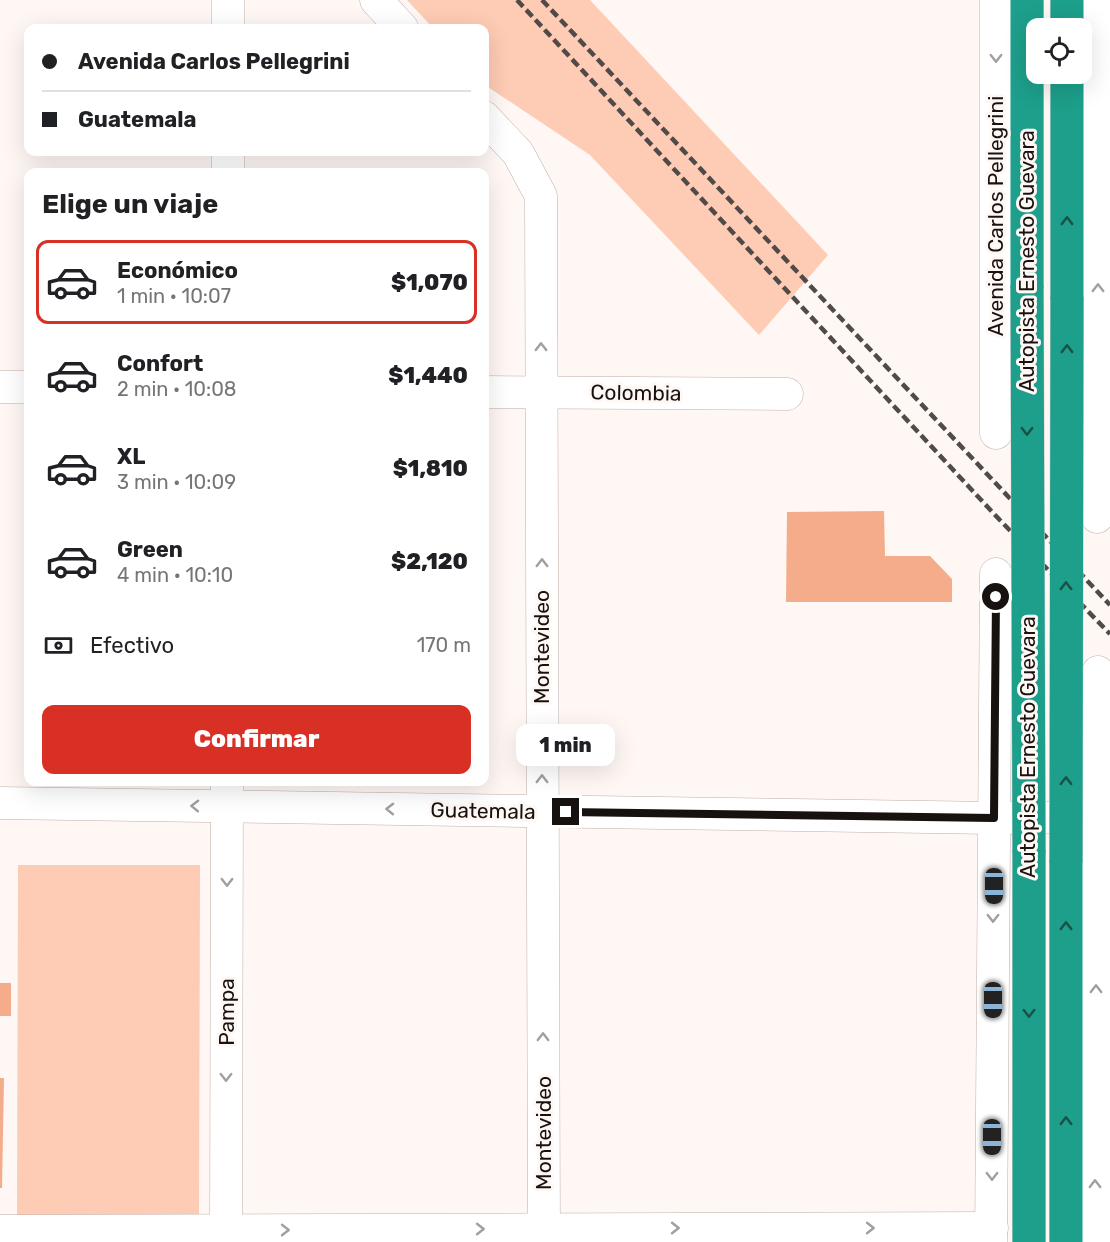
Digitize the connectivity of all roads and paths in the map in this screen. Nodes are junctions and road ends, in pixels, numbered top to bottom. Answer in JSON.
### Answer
{"nodes":[{"id":1,"x":228,"y":0,"type":"edge"},
{"id":2,"x":376,"y":0,"type":"edge"},
{"id":3,"x":996,"y":0,"type":"edge"},
{"id":4,"x":1027,"y":0,"type":"edge"},
{"id":5,"x":1067,"y":0,"type":"edge"},
{"id":6,"x":1097,"y":0,"type":"edge"},
{"id":7,"x":1067,"y":18,"type":"edge"},
{"id":8,"x":228,"y":24,"type":"edge"},
{"id":9,"x":398,"y":24,"type":"edge"},
{"id":10,"x":1067,"y":84,"type":"edge"},
{"id":11,"x":489,"y":122,"type":"edge"},
{"id":12,"x":0,"y":387,"type":"edge"},
{"id":13,"x":24,"y":387,"type":"edge"},
{"id":14,"x":997,"y":388,"type":"junction"},
{"id":15,"x":1104,"y":388,"type":"edge"},
{"id":16,"x":489,"y":392,"type":"edge"},
{"id":17,"x":541,"y":392,"type":"junction"},
{"id":18,"x":787,"y":394,"type":"dead end"},
{"id":19,"x":996,"y":433,"type":"dead end"},
{"id":20,"x":1097,"y":517,"type":"dead end"},
{"id":21,"x":996,"y":574,"type":"dead end"},
{"id":22,"x":1098,"y":672,"type":"dead end"},
{"id":23,"x":227,"y":794,"type":"edge"},
{"id":24,"x":0,"y":803,"type":"edge"},
{"id":25,"x":543,"y":812,"type":"junction"},
{"id":26,"x":1104,"y":817,"type":"edge"},
{"id":27,"x":994,"y":818,"type":"junction"},
{"id":28,"x":0,"y":1231,"type":"edge"},
{"id":29,"x":544,"y":1235,"type":"edge"},
{"id":30,"x":991,"y":1235,"type":"edge"},
{"id":31,"x":226,"y":1236,"type":"edge"},
{"id":32,"x":1091,"y":1238,"type":"edge"},
{"id":33,"x":1029,"y":1242,"type":"edge"}],
"edges":[{"from":1,"to":8,"type":"street"},
{"from":2,"to":9,"type":"street"},
{"from":3,"to":14,"type":"street","name":"Avenida Carlos Pellegrini","one_way":true},
{"from":4,"to":33,"type":"highway","name":"Autopista Ernesto Guevara","one_way":true,"bridge":true},
{"from":5,"to":7,"type":"highway"},
{"from":15,"to":6,"type":"street","one_way":true},
{"from":32,"to":10,"type":"highway","name":"Autopista Ernesto Guevara","one_way":true,"bridge":true},
{"from":17,"to":11,"type":"street","name":"Montevideo","one_way":true},
{"from":12,"to":13,"type":"street"},
{"from":14,"to":15,"type":"street"},
{"from":14,"to":19,"type":"street","name":"Avenida Carlos Pellegrini"},
{"from":15,"to":20,"type":"street"},
{"from":16,"to":17,"type":"street","name":"Colombia"},
{"from":17,"to":18,"type":"street","name":"Colombia"},
{"from":25,"to":17,"type":"street","name":"Montevideo","one_way":true},
{"from":21,"to":27,"type":"street"},
{"from":22,"to":26,"type":"street"},
{"from":23,"to":24,"type":"street","name":"Guatemala","one_way":true},
{"from":25,"to":23,"type":"street","name":"Guatemala","one_way":true},
{"from":23,"to":31,"type":"street","name":"Pampa","one_way":true},
{"from":25,"to":27,"type":"street","name":"Guatemala"},
{"from":29,"to":25,"type":"street","name":"Montevideo","one_way":true},
{"from":26,"to":27,"type":"street","name":"Guatemala"},
{"from":32,"to":26,"type":"street","one_way":true},
{"from":27,"to":30,"type":"street","one_way":true},
{"from":28,"to":31,"type":"street"},
{"from":29,"to":30,"type":"street","one_way":true},
{"from":31,"to":29,"type":"street","one_way":true}]}
